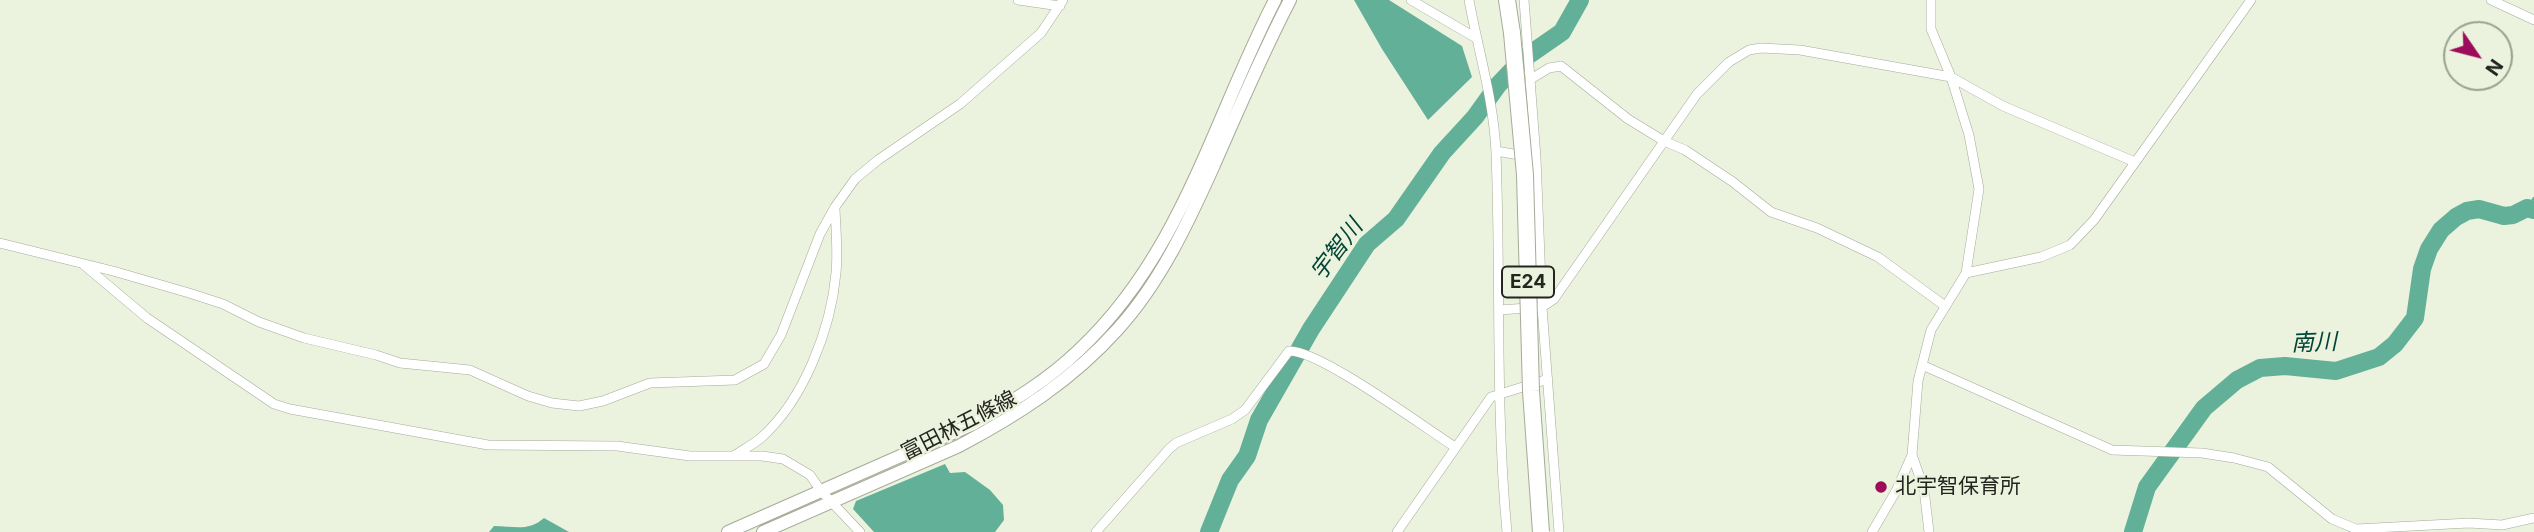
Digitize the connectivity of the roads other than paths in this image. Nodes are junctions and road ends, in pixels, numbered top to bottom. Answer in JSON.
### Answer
{"nodes":[{"id":1,"x":1018,"y":0,"type":"edge"},
{"id":2,"x":1275,"y":0,"type":"edge"},
{"id":3,"x":1290,"y":0,"type":"edge"},
{"id":4,"x":1411,"y":0,"type":"edge"},
{"id":5,"x":1469,"y":0,"type":"edge"},
{"id":6,"x":1507,"y":0,"type":"edge"},
{"id":7,"x":1524,"y":0,"type":"edge"},
{"id":8,"x":1931,"y":0,"type":"edge"},
{"id":9,"x":2250,"y":0,"type":"edge"},
{"id":10,"x":2491,"y":0,"type":"edge"},
{"id":11,"x":1062,"y":3,"type":"edge"},
{"id":12,"x":2534,"y":20,"type":"edge"},
{"id":13,"x":1476,"y":38,"type":"junction"},
{"id":14,"x":1951,"y":77,"type":"junction"},
{"id":15,"x":1531,"y":79,"type":"junction"},
{"id":16,"x":1664,"y":141,"type":"junction"},
{"id":17,"x":1496,"y":151,"type":"junction"},
{"id":18,"x":1536,"y":158,"type":"junction"},
{"id":19,"x":2135,"y":163,"type":"junction"},
{"id":20,"x":835,"y":207,"type":"junction"},
{"id":21,"x":0,"y":243,"type":"edge"},
{"id":22,"x":83,"y":263,"type":"junction"},
{"id":23,"x":1966,"y":273,"type":"junction"},
{"id":24,"x":1945,"y":306,"type":"junction"},
{"id":25,"x":1542,"y":307,"type":"junction"},
{"id":26,"x":1499,"y":310,"type":"junction"},
{"id":27,"x":1922,"y":365,"type":"junction"},
{"id":28,"x":1548,"y":379,"type":"junction"},
{"id":29,"x":1500,"y":393,"type":"junction"},
{"id":30,"x":1455,"y":447,"type":"junction"},
{"id":31,"x":1912,"y":455,"type":"junction"},
{"id":32,"x":733,"y":456,"type":"junction"},
{"id":33,"x":821,"y":492,"type":"junction"},
{"id":34,"x":832,"y":502,"type":"junction"},
{"id":35,"x":2534,"y":518,"type":"edge"},
{"id":36,"x":728,"y":532,"type":"edge"},
{"id":37,"x":763,"y":532,"type":"edge"},
{"id":38,"x":860,"y":532,"type":"edge"},
{"id":39,"x":1096,"y":532,"type":"edge"},
{"id":40,"x":1397,"y":532,"type":"edge"},
{"id":41,"x":1507,"y":532,"type":"edge"},
{"id":42,"x":1541,"y":532,"type":"edge"},
{"id":43,"x":1559,"y":532,"type":"edge"},
{"id":44,"x":1872,"y":532,"type":"edge"},
{"id":45,"x":1929,"y":532,"type":"edge"}],
"edges":[{"from":1,"to":11,"type":"street"},
{"from":2,"to":33,"type":"main road","name":"富田林五條線"},
{"from":3,"to":34,"type":"main road","name":"富田林五條線"},
{"from":4,"to":13,"type":"street"},
{"from":5,"to":13,"type":"street"},
{"from":6,"to":42,"type":"highway","number":"E24","bridge":true},
{"from":7,"to":15,"type":"street"},
{"from":8,"to":14,"type":"street"},
{"from":9,"to":19,"type":"street"},
{"from":10,"to":12,"type":"street"},
{"from":11,"to":20,"type":"street"},
{"from":13,"to":17,"type":"street"},
{"from":14,"to":16,"type":"street"},
{"from":14,"to":19,"type":"street"},
{"from":14,"to":23,"type":"street"},
{"from":15,"to":16,"type":"street"},
{"from":15,"to":18,"type":"street"},
{"from":16,"to":24,"type":"street"},
{"from":16,"to":25,"type":"street"},
{"from":17,"to":18,"type":"street"},
{"from":17,"to":26,"type":"street"},
{"from":18,"to":25,"type":"street"},
{"from":19,"to":23,"type":"street"},
{"from":20,"to":22,"type":"street"},
{"from":20,"to":32,"type":"street"},
{"from":21,"to":22,"type":"street"},
{"from":22,"to":32,"type":"street"},
{"from":23,"to":24,"type":"street"},
{"from":24,"to":27,"type":"street"},
{"from":25,"to":26,"type":"street"},
{"from":25,"to":28,"type":"street"},
{"from":26,"to":29,"type":"street"},
{"from":27,"to":31,"type":"street"},
{"from":27,"to":35,"type":"street"},
{"from":28,"to":29,"type":"street"},
{"from":28,"to":43,"type":"street"},
{"from":29,"to":30,"type":"street"},
{"from":29,"to":41,"type":"street"},
{"from":30,"to":39,"type":"street"},
{"from":30,"to":40,"type":"street"},
{"from":31,"to":44,"type":"street"},
{"from":31,"to":45,"type":"street"},
{"from":32,"to":33,"type":"street"},
{"from":33,"to":34,"type":"street"},
{"from":33,"to":36,"type":"main road","name":"富田林五條線"},
{"from":34,"to":37,"type":"main road","name":"富田林五條線"},
{"from":34,"to":38,"type":"street"}]}
